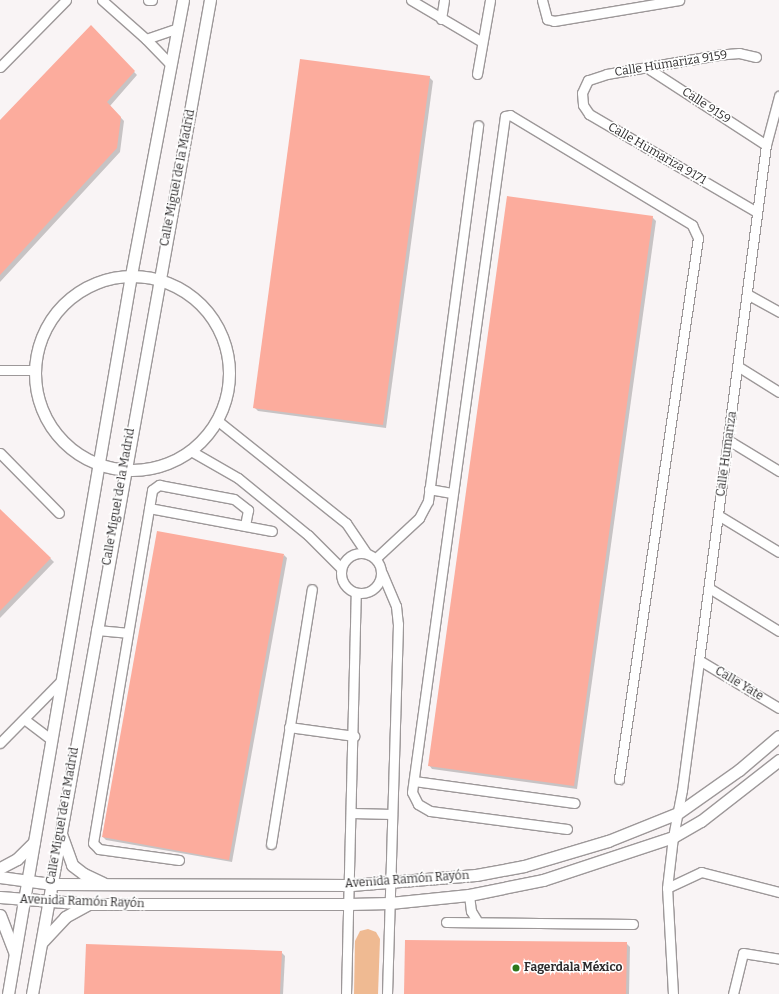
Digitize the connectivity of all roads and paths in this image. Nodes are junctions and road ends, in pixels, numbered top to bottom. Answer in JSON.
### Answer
{"nodes":[{"id":1,"x":66,"y":0,"type":"edge"},
{"id":2,"x":102,"y":0,"type":"edge"},
{"id":3,"x":148,"y":0,"type":"edge"},
{"id":4,"x":152,"y":0,"type":"edge"},
{"id":5,"x":183,"y":0,"type":"edge"},
{"id":6,"x":210,"y":0,"type":"edge"},
{"id":7,"x":411,"y":0,"type":"edge"},
{"id":8,"x":444,"y":0,"type":"edge"},
{"id":9,"x":490,"y":0,"type":"edge"},
{"id":10,"x":542,"y":0,"type":"edge"},
{"id":11,"x":679,"y":0,"type":"edge"},
{"id":12,"x":441,"y":19,"type":"junction"},
{"id":13,"x":178,"y":28,"type":"junction"},
{"id":14,"x":146,"y":39,"type":"junction"},
{"id":15,"x":482,"y":42,"type":"junction"},
{"id":16,"x":756,"y":57,"type":"dead end"},
{"id":17,"x":171,"y":66,"type":"junction"},
{"id":18,"x":646,"y":67,"type":"junction"},
{"id":19,"x":0,"y":68,"type":"edge"},
{"id":20,"x":477,"y":74,"type":"dead end"},
{"id":21,"x":588,"y":80,"type":"joint"},
{"id":22,"x":779,"y":96,"type":"edge"},
{"id":23,"x":478,"y":125,"type":"dead end"},
{"id":24,"x":766,"y":145,"type":"junction"},
{"id":25,"x":757,"y":212,"type":"junction"},
{"id":26,"x":131,"y":276,"type":"junction"},
{"id":27,"x":159,"y":279,"type":"junction"},
{"id":28,"x":747,"y":294,"type":"junction"},
{"id":29,"x":779,"y":312,"type":"edge"},
{"id":30,"x":739,"y":367,"type":"junction"},
{"id":31,"x":0,"y":370,"type":"edge"},
{"id":32,"x":34,"y":370,"type":"junction"},
{"id":33,"x":779,"y":392,"type":"edge"},
{"id":34,"x":218,"y":421,"type":"junction"},
{"id":35,"x":728,"y":440,"type":"junction"},
{"id":36,"x":191,"y":451,"type":"junction"},
{"id":37,"x":0,"y":453,"type":"edge"},
{"id":38,"x":100,"y":465,"type":"junction"},
{"id":39,"x":124,"y":470,"type":"junction"},
{"id":40,"x":779,"y":472,"type":"edge"},
{"id":41,"x":429,"y":489,"type":"junction"},
{"id":42,"x":452,"y":493,"type":"junction"},
{"id":43,"x":149,"y":508,"type":"junction"},
{"id":44,"x":59,"y":513,"type":"dead end"},
{"id":45,"x":718,"y":515,"type":"junction"},
{"id":46,"x":245,"y":526,"type":"junction"},
{"id":47,"x":272,"y":531,"type":"dead end"},
{"id":48,"x":779,"y":552,"type":"edge"},
{"id":49,"x":366,"y":553,"type":"junction"},
{"id":50,"x":376,"y":558,"type":"junction"},
{"id":51,"x":341,"y":568,"type":"junction"},
{"id":52,"x":382,"y":572,"type":"junction"},
{"id":53,"x":709,"y":588,"type":"junction"},
{"id":54,"x":312,"y":589,"type":"dead end"},
{"id":55,"x":356,"y":593,"type":"junction"},
{"id":56,"x":96,"y":630,"type":"junction"},
{"id":57,"x":779,"y":631,"type":"edge"},
{"id":58,"x":128,"y":633,"type":"junction"},
{"id":59,"x":700,"y":660,"type":"junction"},
{"id":60,"x":62,"y":680,"type":"junction"},
{"id":61,"x":779,"y":708,"type":"edge"},
{"id":62,"x":24,"y":719,"type":"junction"},
{"id":63,"x":289,"y":726,"type":"junction"},
{"id":64,"x":354,"y":736,"type":"junction"},
{"id":65,"x":779,"y":736,"type":"edge"},
{"id":66,"x":52,"y":740,"type":"junction"},
{"id":67,"x":0,"y":743,"type":"edge"},
{"id":68,"x":779,"y":760,"type":"edge"},
{"id":69,"x":619,"y":779,"type":"dead end"},
{"id":70,"x":414,"y":781,"type":"junction"},
{"id":71,"x":575,"y":804,"type":"dead end"},
{"id":72,"x":352,"y":813,"type":"junction"},
{"id":73,"x":678,"y":813,"type":"junction"},
{"id":74,"x":392,"y":814,"type":"junction"},
{"id":75,"x":567,"y":829,"type":"dead end"},
{"id":76,"x":60,"y":831,"type":"junction"},
{"id":77,"x":673,"y":836,"type":"junction"},
{"id":78,"x":34,"y":841,"type":"junction"},
{"id":79,"x":271,"y":844,"type":"dead end"},
{"id":80,"x":179,"y":860,"type":"dead end"},
{"id":81,"x":0,"y":868,"type":"edge"},
{"id":82,"x":0,"y":878,"type":"edge"},
{"id":83,"x":26,"y":881,"type":"junction"},
{"id":84,"x":391,"y":883,"type":"junction"},
{"id":85,"x":51,"y":884,"type":"junction"},
{"id":86,"x":106,"y":884,"type":"junction"},
{"id":87,"x":351,"y":885,"type":"junction"},
{"id":88,"x":667,"y":888,"type":"junction"},
{"id":89,"x":779,"y":892,"type":"edge"},
{"id":90,"x":469,"y":895,"type":"junction"},
{"id":91,"x":0,"y":897,"type":"edge"},
{"id":92,"x":22,"y":900,"type":"junction"},
{"id":93,"x":47,"y":902,"type":"junction"},
{"id":94,"x":390,"y":903,"type":"junction"},
{"id":95,"x":90,"y":904,"type":"junction"},
{"id":96,"x":349,"y":904,"type":"junction"},
{"id":97,"x":0,"y":915,"type":"edge"},
{"id":98,"x":446,"y":922,"type":"dead end"},
{"id":99,"x":478,"y":922,"type":"junction"},
{"id":100,"x":633,"y":924,"type":"dead end"},
{"id":101,"x":41,"y":942,"type":"junction"},
{"id":102,"x":15,"y":956,"type":"junction"},
{"id":103,"x":779,"y":959,"type":"edge"},
{"id":104,"x":8,"y":994,"type":"edge"},
{"id":105,"x":32,"y":994,"type":"edge"},
{"id":106,"x":346,"y":994,"type":"edge"},
{"id":107,"x":387,"y":994,"type":"edge"},
{"id":108,"x":673,"y":994,"type":"edge"},
{"id":109,"x":733,"y":994,"type":"edge"}],
"edges":[{"from":1,"to":19,"type":"street"},
{"from":2,"to":14,"type":"street"},
{"from":3,"to":4,"type":"street"},
{"from":5,"to":13,"type":"main road","name":"Calle Miguel de la Madrid"},
{"from":6,"to":27,"type":"main road","name":"Calle Miguel de la Madrid"},
{"from":7,"to":12,"type":"street"},
{"from":8,"to":12,"type":"street"},
{"from":9,"to":15,"type":"street"},
{"from":10,"to":11,"type":"street"},
{"from":12,"to":15,"type":"street"},
{"from":13,"to":14,"type":"street"},
{"from":13,"to":17,"type":"main road","name":"Calle Miguel de la Madrid"},
{"from":14,"to":17,"type":"street"},
{"from":15,"to":20,"type":"street"},
{"from":16,"to":18,"type":"street","name":"Calle Humariza 9159"},
{"from":17,"to":26,"type":"main road","name":"Calle Miguel de la Madrid"},
{"from":18,"to":21,"type":"street","name":"Calle Humariza 9159"},
{"from":18,"to":24,"type":"street","name":"Calle 9159"},
{"from":21,"to":25,"type":"street","name":"Calle Humariza 9171"},
{"from":22,"to":24,"type":"street","name":"Calle Humariza"},
{"from":23,"to":41,"type":"street"},
{"from":24,"to":25,"type":"street","name":"Calle Humariza"},
{"from":25,"to":28,"type":"street","name":"Calle Humariza"},
{"from":26,"to":27,"type":"main road"},
{"from":26,"to":32,"type":"main road"},
{"from":26,"to":38,"type":"main road","name":"Calle Miguel de la Madrid"},
{"from":27,"to":34,"type":"main road"},
{"from":27,"to":39,"type":"main road","name":"Calle Miguel de la Madrid"},
{"from":28,"to":29,"type":"street"},
{"from":28,"to":30,"type":"street","name":"Calle Humariza"},
{"from":30,"to":33,"type":"street"},
{"from":30,"to":35,"type":"street","name":"Calle Humariza"},
{"from":31,"to":32,"type":"street"},
{"from":32,"to":38,"type":"main road"},
{"from":34,"to":36,"type":"main road"},
{"from":34,"to":49,"type":"street"},
{"from":35,"to":40,"type":"street"},
{"from":35,"to":45,"type":"street","name":"Calle Humariza"},
{"from":36,"to":39,"type":"main road"},
{"from":36,"to":51,"type":"street"},
{"from":37,"to":44,"type":"street"},
{"from":38,"to":39,"type":"main road"},
{"from":38,"to":60,"type":"main road","name":"Calle Miguel de la Madrid"},
{"from":39,"to":56,"type":"main road","name":"Calle Miguel de la Madrid"},
{"from":41,"to":42,"type":"street"},
{"from":41,"to":50,"type":"street"},
{"from":42,"to":69,"type":"street"},
{"from":42,"to":70,"type":"street"},
{"from":43,"to":46,"type":"street"},
{"from":43,"to":46,"type":"street"},
{"from":43,"to":58,"type":"street"},
{"from":45,"to":48,"type":"street"},
{"from":45,"to":53,"type":"street","name":"Calle Humariza"},
{"from":46,"to":47,"type":"street"},
{"from":49,"to":50,"type":"street"},
{"from":49,"to":51,"type":"street"},
{"from":50,"to":52,"type":"street"},
{"from":51,"to":55,"type":"street"},
{"from":52,"to":55,"type":"street"},
{"from":52,"to":74,"type":"street"},
{"from":53,"to":57,"type":"street"},
{"from":53,"to":59,"type":"street","name":"Calle Humariza"},
{"from":54,"to":63,"type":"street"},
{"from":55,"to":64,"type":"street"},
{"from":56,"to":58,"type":"street"},
{"from":56,"to":76,"type":"main road","name":"Calle Miguel de la Madrid"},
{"from":58,"to":80,"type":"street"},
{"from":59,"to":61,"type":"street","name":"Calle Yate"},
{"from":59,"to":73,"type":"street","name":"Calle Humariza"},
{"from":60,"to":62,"type":"street"},
{"from":60,"to":66,"type":"main road","name":"Calle Miguel de la Madrid"},
{"from":62,"to":66,"type":"street"},
{"from":62,"to":67,"type":"street"},
{"from":63,"to":64,"type":"street"},
{"from":63,"to":79,"type":"street"},
{"from":64,"to":72,"type":"street"},
{"from":65,"to":73,"type":"main road","name":"Avenida Ramón Rayón"},
{"from":66,"to":78,"type":"main road","name":"Calle Miguel de la Madrid"},
{"from":68,"to":77,"type":"main road","name":"Avenida Ramón Rayón"},
{"from":70,"to":71,"type":"street"},
{"from":70,"to":75,"type":"street"},
{"from":72,"to":74,"type":"street"},
{"from":72,"to":87,"type":"street"},
{"from":73,"to":77,"type":"street","name":"Calle Humariza"},
{"from":73,"to":84,"type":"main road","name":"Avenida Ramón Rayón"},
{"from":74,"to":84,"type":"street"},
{"from":76,"to":85,"type":"main road","name":"Calle Miguel de la Madrid"},
{"from":76,"to":86,"type":"main road"},
{"from":77,"to":88,"type":"street","name":"Calle Humariza"},
{"from":77,"to":90,"type":"main road","name":"Avenida Ramón Rayón"},
{"from":78,"to":81,"type":"main road"},
{"from":78,"to":83,"type":"main road","name":"Calle Miguel de la Madrid"},
{"from":82,"to":83,"type":"main road","name":"Avenida Ramón Rayón"},
{"from":83,"to":85,"type":"main road","name":"Avenida Ramón Rayón"},
{"from":83,"to":92,"type":"main road","name":"Calle Miguel de la Madrid"},
{"from":84,"to":87,"type":"main road","name":"Avenida Ramón Rayón"},
{"from":84,"to":94,"type":"street"},
{"from":85,"to":86,"type":"main road","name":"Avenida Ramón Rayón"},
{"from":85,"to":93,"type":"main road","name":"Calle Miguel de la Madrid"},
{"from":86,"to":87,"type":"main road","name":"Avenida Ramón Rayón"},
{"from":87,"to":96,"type":"street"},
{"from":88,"to":89,"type":"street"},
{"from":88,"to":108,"type":"street","name":"Calle Humariza"},
{"from":90,"to":94,"type":"main road","name":"Avenida Ramón Rayón"},
{"from":90,"to":99,"type":"street"},
{"from":91,"to":92,"type":"main road","name":"Avenida Ramón Rayón"},
{"from":92,"to":93,"type":"main road","name":"Avenida Ramón Rayón"},
{"from":92,"to":102,"type":"main road","name":"Calle Miguel de la Madrid"},
{"from":93,"to":95,"type":"main road","name":"Avenida Ramón Rayón"},
{"from":93,"to":101,"type":"main road","name":"Calle Miguel de la Madrid"},
{"from":94,"to":96,"type":"main road","name":"Avenida Ramón Rayón"},
{"from":94,"to":107,"type":"street"},
{"from":95,"to":96,"type":"main road","name":"Avenida Ramón Rayón"},
{"from":95,"to":101,"type":"main road"},
{"from":96,"to":106,"type":"street"},
{"from":97,"to":102,"type":"main road"},
{"from":98,"to":99,"type":"street"},
{"from":99,"to":100,"type":"street"},
{"from":101,"to":105,"type":"main road","name":"Calle Miguel de la Madrid"},
{"from":102,"to":104,"type":"main road","name":"Calle Miguel de la Madrid"},
{"from":103,"to":109,"type":"street"}]}
